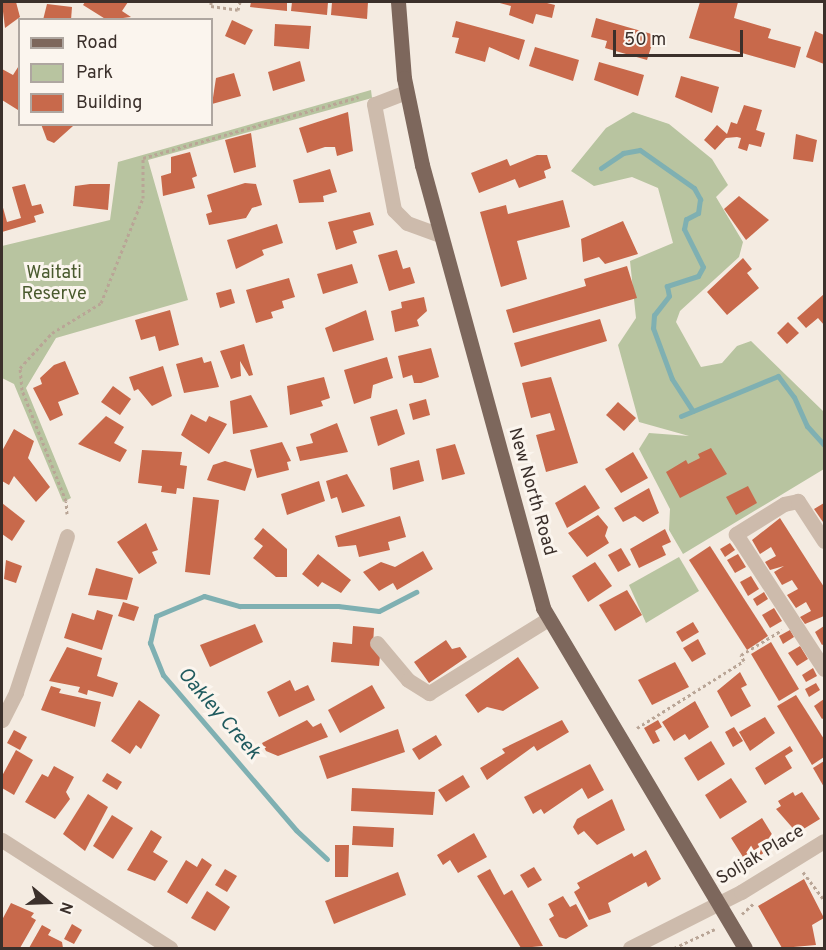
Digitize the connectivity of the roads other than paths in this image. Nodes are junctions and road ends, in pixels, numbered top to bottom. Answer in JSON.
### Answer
{"nodes":[{"id":1,"x":398,"y":2,"type":"edge"},
{"id":2,"x":406,"y":92,"type":"junction"},
{"id":3,"x":440,"y":235,"type":"junction"},
{"id":4,"x":67,"y":536,"type":"dead end"},
{"id":5,"x":825,"y":541,"type":"edge"},
{"id":6,"x":548,"y":619,"type":"junction"},
{"id":7,"x":377,"y":643,"type":"dead end"},
{"id":8,"x":825,"y":669,"type":"edge"},
{"id":9,"x":2,"y":720,"type":"edge"},
{"id":10,"x":2,"y":840,"type":"edge"},
{"id":11,"x":825,"y":841,"type":"edge"},
{"id":12,"x":718,"y":904,"type":"junction"},
{"id":13,"x":170,"y":948,"type":"edge"},
{"id":14,"x":630,"y":948,"type":"edge"},
{"id":15,"x":745,"y":948,"type":"edge"}],
"edges":[{"from":1,"to":2,"type":"main road","name":"New North Road"},
{"from":2,"to":3,"type":"main road","name":"New North Road"},
{"from":2,"to":3,"type":"street"},
{"from":3,"to":6,"type":"main road","name":"New North Road"},
{"from":4,"to":9,"type":"street"},
{"from":5,"to":8,"type":"street"},
{"from":6,"to":7,"type":"street"},
{"from":6,"to":12,"type":"main road","name":"New North Road"},
{"from":10,"to":13,"type":"street"},
{"from":11,"to":12,"type":"street","name":"Soljak Place"},
{"from":12,"to":14,"type":"street","name":"Soljak Place"},
{"from":12,"to":15,"type":"main road","name":"New North Road"}]}
